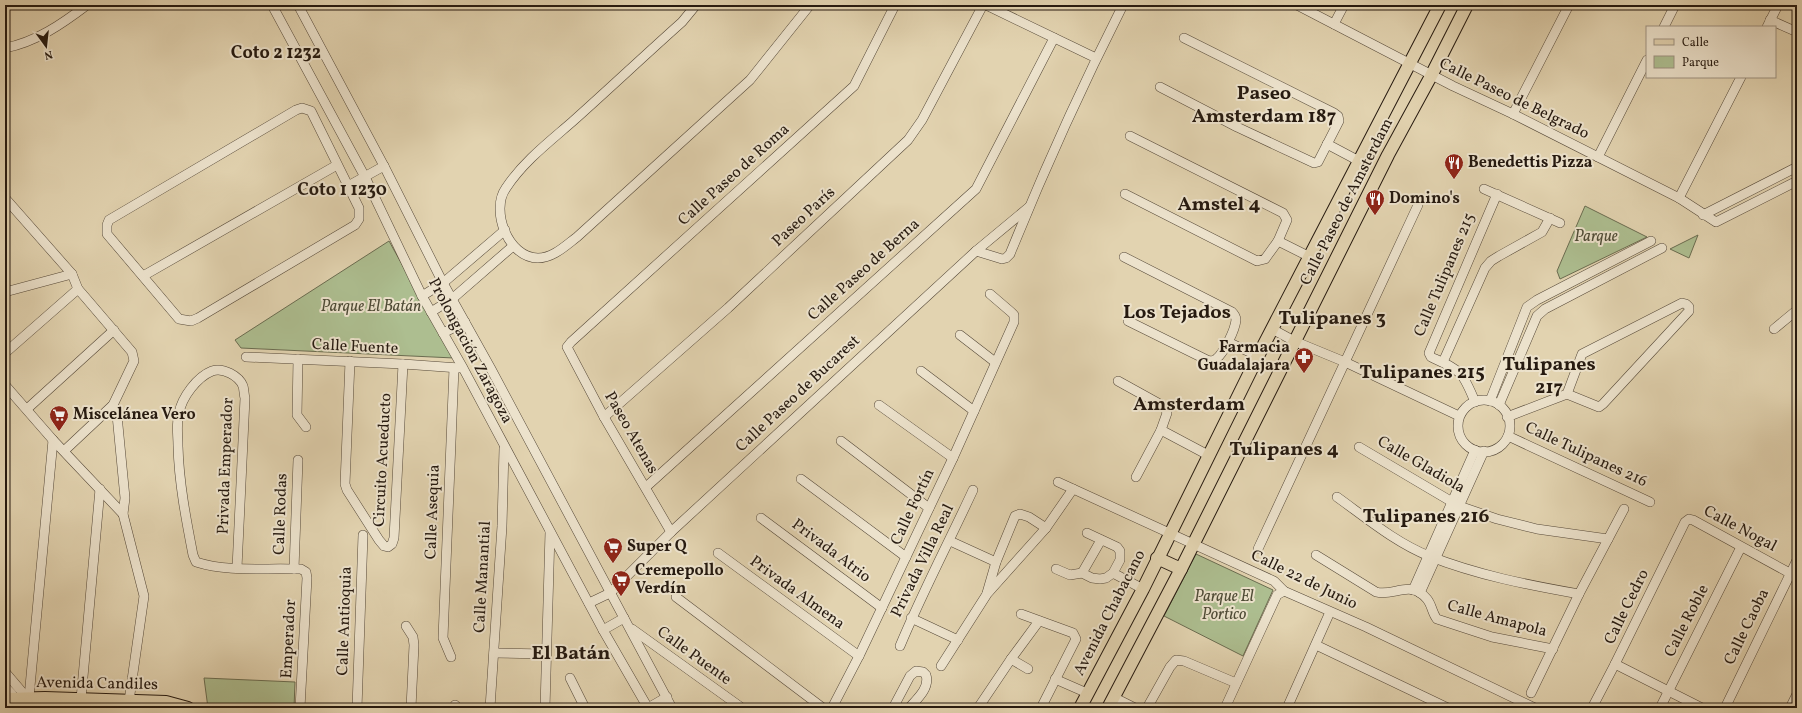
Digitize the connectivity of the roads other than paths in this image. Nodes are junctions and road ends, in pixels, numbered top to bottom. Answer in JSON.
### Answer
{"nodes":[{"id":1,"x":87,"y":5,"type":"edge"},
{"id":2,"x":272,"y":5,"type":"edge"},
{"id":3,"x":298,"y":5,"type":"edge"},
{"id":4,"x":696,"y":5,"type":"edge"},
{"id":5,"x":810,"y":5,"type":"edge"},
{"id":6,"x":895,"y":5,"type":"edge"},
{"id":7,"x":983,"y":5,"type":"edge"},
{"id":8,"x":986,"y":5,"type":"edge"},
{"id":9,"x":1123,"y":5,"type":"edge"},
{"id":10,"x":1297,"y":5,"type":"edge"},
{"id":11,"x":1344,"y":5,"type":"edge"},
{"id":12,"x":1440,"y":5,"type":"edge"},
{"id":13,"x":1467,"y":5,"type":"edge"},
{"id":14,"x":1569,"y":5,"type":"edge"},
{"id":15,"x":1675,"y":5,"type":"edge"},
{"id":16,"x":1778,"y":5,"type":"edge"},
{"id":17,"x":1334,"y":24,"type":"junction"},
{"id":18,"x":1768,"y":24,"type":"edge"},
{"id":19,"x":1664,"y":26,"type":"edge"},
{"id":20,"x":1776,"y":26,"type":"edge"},
{"id":21,"x":1797,"y":32,"type":"edge"},
{"id":22,"x":1054,"y":38,"type":"junction"},
{"id":23,"x":1184,"y":38,"type":"dead end"},
{"id":24,"x":5,"y":48,"type":"edge"},
{"id":25,"x":1096,"y":58,"type":"junction"},
{"id":26,"x":1646,"y":62,"type":"edge"},
{"id":27,"x":1410,"y":64,"type":"junction"},
{"id":28,"x":1431,"y":76,"type":"junction"},
{"id":29,"x":1740,"y":78,"type":"edge"},
{"id":30,"x":1160,"y":87,"type":"dead end"},
{"id":31,"x":1513,"y":114,"type":"junction"},
{"id":32,"x":1130,"y":136,"type":"dead end"},
{"id":33,"x":1327,"y":144,"type":"junction"},
{"id":34,"x":1598,"y":157,"type":"junction"},
{"id":35,"x":1359,"y":161,"type":"junction"},
{"id":36,"x":337,"y":165,"type":"junction"},
{"id":37,"x":384,"y":166,"type":"junction"},
{"id":38,"x":1797,"y":167,"type":"edge"},
{"id":39,"x":365,"y":177,"type":"junction"},
{"id":40,"x":1797,"y":181,"type":"edge"},
{"id":41,"x":348,"y":186,"type":"junction"},
{"id":42,"x":1484,"y":188,"type":"dead end"},
{"id":43,"x":1125,"y":194,"type":"dead end"},
{"id":44,"x":1497,"y":194,"type":"junction"},
{"id":45,"x":5,"y":198,"type":"edge"},
{"id":46,"x":1679,"y":198,"type":"junction"},
{"id":47,"x":1418,"y":204,"type":"dead end"},
{"id":48,"x":1028,"y":207,"type":"junction"},
{"id":49,"x":1703,"y":215,"type":"junction"},
{"id":50,"x":1550,"y":218,"type":"junction"},
{"id":51,"x":1560,"y":224,"type":"dead end"},
{"id":52,"x":505,"y":230,"type":"junction"},
{"id":53,"x":1278,"y":241,"type":"junction"},
{"id":54,"x":1651,"y":241,"type":"dead end"},
{"id":55,"x":513,"y":246,"type":"junction"},
{"id":56,"x":1662,"y":248,"type":"dead end"},
{"id":57,"x":976,"y":251,"type":"junction"},
{"id":58,"x":1124,"y":257,"type":"dead end"},
{"id":59,"x":1310,"y":257,"type":"junction"},
{"id":60,"x":459,"y":270,"type":"junction"},
{"id":61,"x":72,"y":274,"type":"junction"},
{"id":62,"x":143,"y":276,"type":"junction"},
{"id":63,"x":442,"y":283,"type":"junction"},
{"id":64,"x":469,"y":284,"type":"junction"},
{"id":65,"x":78,"y":288,"type":"junction"},
{"id":66,"x":7,"y":289,"type":"edge"},
{"id":67,"x":990,"y":294,"type":"dead end"},
{"id":68,"x":422,"y":296,"type":"junction"},
{"id":69,"x":452,"y":299,"type":"junction"},
{"id":70,"x":1797,"y":310,"type":"edge"},
{"id":71,"x":431,"y":312,"type":"junction"},
{"id":72,"x":1128,"y":321,"type":"dead end"},
{"id":73,"x":465,"y":322,"type":"junction"},
{"id":74,"x":1272,"y":329,"type":"junction"},
{"id":75,"x":1774,"y":329,"type":"dead end"},
{"id":76,"x":114,"y":330,"type":"junction"},
{"id":77,"x":443,"y":333,"type":"junction"},
{"id":78,"x":960,"y":335,"type":"dead end"},
{"id":79,"x":1228,"y":342,"type":"junction"},
{"id":80,"x":1294,"y":342,"type":"junction"},
{"id":81,"x":567,"y":347,"type":"joint"},
{"id":82,"x":5,"y":353,"type":"edge"},
{"id":83,"x":1258,"y":356,"type":"junction"},
{"id":84,"x":246,"y":357,"type":"dead end"},
{"id":85,"x":298,"y":359,"type":"junction"},
{"id":86,"x":350,"y":361,"type":"junction"},
{"id":87,"x":995,"y":362,"type":"junction"},
{"id":88,"x":1345,"y":362,"type":"junction"},
{"id":89,"x":1442,"y":362,"type":"junction"},
{"id":90,"x":403,"y":364,"type":"junction"},
{"id":91,"x":458,"y":368,"type":"junction"},
{"id":92,"x":921,"y":371,"type":"dead end"},
{"id":93,"x":1118,"y":381,"type":"dead end"},
{"id":94,"x":5,"y":385,"type":"edge"},
{"id":95,"x":1567,"y":394,"type":"junction"},
{"id":96,"x":1490,"y":401,"type":"junction"},
{"id":97,"x":1475,"y":402,"type":"junction"},
{"id":98,"x":113,"y":405,"type":"junction"},
{"id":99,"x":879,"y":405,"type":"dead end"},
{"id":100,"x":1499,"y":405,"type":"junction"},
{"id":101,"x":27,"y":409,"type":"junction"},
{"id":102,"x":974,"y":411,"type":"junction"},
{"id":103,"x":1459,"y":416,"type":"junction"},
{"id":104,"x":604,"y":417,"type":"junction"},
{"id":105,"x":1508,"y":417,"type":"junction"},
{"id":106,"x":306,"y":427,"type":"dead end"},
{"id":107,"x":1161,"y":430,"type":"junction"},
{"id":108,"x":1508,"y":436,"type":"junction"},
{"id":109,"x":53,"y":440,"type":"junction"},
{"id":110,"x":841,"y":441,"type":"dead end"},
{"id":111,"x":1359,"y":447,"type":"dead end"},
{"id":112,"x":504,"y":448,"type":"junction"},
{"id":113,"x":1475,"y":450,"type":"junction"},
{"id":114,"x":64,"y":451,"type":"junction"},
{"id":115,"x":1484,"y":451,"type":"junction"},
{"id":116,"x":1208,"y":455,"type":"junction"},
{"id":117,"x":953,"y":458,"type":"junction"},
{"id":118,"x":298,"y":460,"type":"dead end"},
{"id":119,"x":1136,"y":477,"type":"dead end"},
{"id":120,"x":801,"y":479,"type":"dead end"},
{"id":121,"x":1058,"y":482,"type":"dead end"},
{"id":122,"x":646,"y":488,"type":"junction"},
{"id":123,"x":100,"y":489,"type":"junction"},
{"id":124,"x":1073,"y":489,"type":"junction"},
{"id":125,"x":973,"y":490,"type":"dead end"},
{"id":126,"x":1336,"y":497,"type":"dead end"},
{"id":127,"x":1650,"y":502,"type":"dead end"},
{"id":128,"x":1455,"y":504,"type":"junction"},
{"id":129,"x":930,"y":508,"type":"junction"},
{"id":130,"x":1624,"y":509,"type":"dead end"},
{"id":131,"x":123,"y":514,"type":"junction"},
{"id":132,"x":761,"y":518,"type":"dead end"},
{"id":133,"x":1689,"y":519,"type":"joint"},
{"id":134,"x":1046,"y":528,"type":"junction"},
{"id":135,"x":550,"y":531,"type":"junction"},
{"id":136,"x":671,"y":532,"type":"junction"},
{"id":137,"x":1088,"y":533,"type":"dead end"},
{"id":138,"x":1169,"y":533,"type":"junction"},
{"id":139,"x":364,"y":535,"type":"dead end"},
{"id":140,"x":1608,"y":538,"type":"junction"},
{"id":141,"x":1101,"y":540,"type":"junction"},
{"id":142,"x":950,"y":541,"type":"junction"},
{"id":143,"x":1194,"y":543,"type":"junction"},
{"id":144,"x":1741,"y":547,"type":"junction"},
{"id":145,"x":1258,"y":549,"type":"dead end"},
{"id":146,"x":718,"y":554,"type":"dead end"},
{"id":147,"x":1316,"y":555,"type":"dead end"},
{"id":148,"x":906,"y":557,"type":"junction"},
{"id":149,"x":1432,"y":557,"type":"junction"},
{"id":150,"x":1157,"y":558,"type":"junction"},
{"id":151,"x":1797,"y":560,"type":"edge"},
{"id":152,"x":996,"y":562,"type":"junction"},
{"id":153,"x":237,"y":568,"type":"junction"},
{"id":154,"x":294,"y":569,"type":"junction"},
{"id":155,"x":1056,"y":569,"type":"dead end"},
{"id":156,"x":1181,"y":569,"type":"junction"},
{"id":157,"x":306,"y":572,"type":"joint"},
{"id":158,"x":1082,"y":572,"type":"junction"},
{"id":159,"x":1794,"y":575,"type":"edge"},
{"id":160,"x":1110,"y":576,"type":"junction"},
{"id":161,"x":1143,"y":589,"type":"junction"},
{"id":162,"x":1284,"y":591,"type":"junction"},
{"id":163,"x":610,"y":592,"type":"junction"},
{"id":164,"x":1417,"y":592,"type":"junction"},
{"id":165,"x":987,"y":594,"type":"junction"},
{"id":166,"x":1579,"y":594,"type":"junction"},
{"id":167,"x":676,"y":597,"type":"dead end"},
{"id":168,"x":589,"y":604,"type":"junction"},
{"id":169,"x":882,"y":608,"type":"junction"},
{"id":170,"x":1330,"y":612,"type":"junction"},
{"id":171,"x":1021,"y":614,"type":"dead end"},
{"id":172,"x":624,"y":618,"type":"junction"},
{"id":173,"x":911,"y":618,"type":"junction"},
{"id":174,"x":1039,"y":621,"type":"junction"},
{"id":175,"x":406,"y":626,"type":"dead end"},
{"id":176,"x":629,"y":627,"type":"junction"},
{"id":177,"x":603,"y":630,"type":"junction"},
{"id":178,"x":958,"y":640,"type":"junction"},
{"id":179,"x":1316,"y":645,"type":"junction"},
{"id":180,"x":900,"y":646,"type":"dead end"},
{"id":181,"x":1553,"y":649,"type":"junction"},
{"id":182,"x":494,"y":652,"type":"junction"},
{"id":183,"x":546,"y":654,"type":"junction"},
{"id":184,"x":859,"y":656,"type":"junction"},
{"id":185,"x":451,"y":657,"type":"dead end"},
{"id":186,"x":1011,"y":659,"type":"junction"},
{"id":187,"x":1616,"y":664,"type":"junction"},
{"id":188,"x":941,"y":666,"type":"dead end"},
{"id":189,"x":1028,"y":669,"type":"dead end"},
{"id":190,"x":5,"y":672,"type":"edge"},
{"id":191,"x":570,"y":678,"type":"dead end"},
{"id":192,"x":1055,"y":679,"type":"junction"},
{"id":193,"x":1236,"y":683,"type":"junction"},
{"id":194,"x":5,"y":687,"type":"edge"},
{"id":195,"x":1669,"y":690,"type":"junction"},
{"id":196,"x":1087,"y":693,"type":"junction"},
{"id":197,"x":1531,"y":693,"type":"dead end"},
{"id":198,"x":1797,"y":694,"type":"edge"},
{"id":199,"x":666,"y":697,"type":"junction"},
{"id":200,"x":81,"y":699,"type":"junction"},
{"id":201,"x":1111,"y":703,"type":"edge"},
{"id":202,"x":9,"y":704,"type":"edge"},
{"id":203,"x":34,"y":704,"type":"edge"},
{"id":204,"x":129,"y":705,"type":"edge"},
{"id":205,"x":1529,"y":707,"type":"edge"},
{"id":206,"x":188,"y":708,"type":"edge"},
{"id":207,"x":300,"y":708,"type":"edge"},
{"id":208,"x":357,"y":708,"type":"edge"},
{"id":209,"x":411,"y":708,"type":"edge"},
{"id":210,"x":490,"y":708,"type":"edge"},
{"id":211,"x":545,"y":708,"type":"edge"},
{"id":212,"x":585,"y":708,"type":"edge"},
{"id":213,"x":648,"y":708,"type":"edge"},
{"id":214,"x":672,"y":708,"type":"edge"},
{"id":215,"x":742,"y":708,"type":"edge"},
{"id":216,"x":823,"y":708,"type":"edge"},
{"id":217,"x":832,"y":708,"type":"edge"},
{"id":218,"x":893,"y":708,"type":"edge"},
{"id":219,"x":909,"y":708,"type":"edge"},
{"id":220,"x":978,"y":708,"type":"edge"},
{"id":221,"x":1041,"y":708,"type":"edge"},
{"id":222,"x":1080,"y":708,"type":"edge"},
{"id":223,"x":1135,"y":708,"type":"edge"},
{"id":224,"x":1147,"y":708,"type":"edge"},
{"id":225,"x":1225,"y":708,"type":"edge"},
{"id":226,"x":1287,"y":708,"type":"edge"},
{"id":227,"x":1448,"y":708,"type":"edge"},
{"id":228,"x":1592,"y":708,"type":"edge"},
{"id":229,"x":1660,"y":708,"type":"edge"},
{"id":230,"x":1702,"y":708,"type":"edge"},
{"id":231,"x":1725,"y":708,"type":"edge"},
{"id":232,"x":1790,"y":708,"type":"edge"}],
"edges":[{"from":1,"to":24,"type":"street"},
{"from":2,"to":39,"type":"street","name":"Prolongación Zaragoza"},
{"from":3,"to":37,"type":"street","name":"Prolongación Zaragoza"},
{"from":4,"to":52,"type":"street"},
{"from":5,"to":55,"type":"street"},
{"from":6,"to":81,"type":"street","name":"Calle Paseo de Roma"},
{"from":7,"to":104,"type":"street","name":"Paseo París"},
{"from":8,"to":22,"type":"street"},
{"from":9,"to":25,"type":"street"},
{"from":10,"to":17,"type":"street","name":"Calle Paseo de Belgrado"},
{"from":11,"to":17,"type":"street"},
{"from":12,"to":27,"type":"main road","name":"Calle Paseo de Amsterdam"},
{"from":13,"to":28,"type":"main road","name":"Calle Paseo de Amsterdam"},
{"from":14,"to":31,"type":"street"},
{"from":15,"to":19,"type":"street"},
{"from":16,"to":18,"type":"street"},
{"from":17,"to":27,"type":"street","name":"Calle Paseo de Belgrado"},
{"from":20,"to":21,"type":"street"},
{"from":22,"to":25,"type":"street"},
{"from":22,"to":122,"type":"street","name":"Calle Paseo de Berna"},
{"from":23,"to":33,"type":"street"},
{"from":25,"to":48,"type":"street"},
{"from":26,"to":34,"type":"street"},
{"from":27,"to":28,"type":"street","name":"Calle Paseo de Belgrado"},
{"from":27,"to":35,"type":"main road","name":"Calle Paseo de Amsterdam"},
{"from":28,"to":31,"type":"street","name":"Calle Paseo de Belgrado"},
{"from":28,"to":80,"type":"main road","name":"Calle Paseo de Amsterdam"},
{"from":29,"to":46,"type":"street"},
{"from":30,"to":33,"type":"street"},
{"from":31,"to":34,"type":"street","name":"Calle Paseo de Belgrado"},
{"from":32,"to":53,"type":"street"},
{"from":33,"to":35,"type":"street"},
{"from":34,"to":46,"type":"street","name":"Calle Paseo de Belgrado"},
{"from":35,"to":59,"type":"main road","name":"Calle Paseo de Amsterdam"},
{"from":36,"to":41,"type":"street"},
{"from":36,"to":62,"type":"street"},
{"from":36,"to":62,"type":"street"},
{"from":37,"to":39,"type":"street"},
{"from":37,"to":63,"type":"street","name":"Prolongación Zaragoza"},
{"from":38,"to":49,"type":"street"},
{"from":39,"to":41,"type":"street"},
{"from":39,"to":68,"type":"street","name":"Prolongación Zaragoza"},
{"from":40,"to":49,"type":"street","name":"Calle Paseo de Belgrado"},
{"from":41,"to":62,"type":"street"},
{"from":42,"to":44,"type":"street"},
{"from":43,"to":53,"type":"street"},
{"from":44,"to":50,"type":"street"},
{"from":44,"to":89,"type":"street","name":"Calle Tulipanes 215"},
{"from":45,"to":61,"type":"street"},
{"from":46,"to":49,"type":"street","name":"Calle Paseo de Belgrado"},
{"from":47,"to":88,"type":"street"},
{"from":48,"to":57,"type":"street","name":"Calle Paseo de Bucarest"},
{"from":48,"to":57,"type":"street"},
{"from":50,"to":51,"type":"street"},
{"from":50,"to":89,"type":"street","name":"Calle Tulipanes 215"},
{"from":52,"to":55,"type":"street"},
{"from":52,"to":60,"type":"street"},
{"from":53,"to":59,"type":"street"},
{"from":54,"to":96,"type":"street"},
{"from":55,"to":64,"type":"street"},
{"from":56,"to":100,"type":"street"},
{"from":57,"to":136,"type":"street","name":"Calle Paseo de Bucarest"},
{"from":58,"to":79,"type":"street"},
{"from":59,"to":74,"type":"main road","name":"Calle Paseo de Amsterdam"},
{"from":60,"to":63,"type":"street"},
{"from":60,"to":64,"type":"street"},
{"from":61,"to":65,"type":"street"},
{"from":61,"to":66,"type":"street"},
{"from":63,"to":68,"type":"street"},
{"from":63,"to":69,"type":"street","name":"Prolongación Zaragoza"},
{"from":64,"to":69,"type":"street"},
{"from":65,"to":76,"type":"street"},
{"from":65,"to":82,"type":"street"},
{"from":67,"to":87,"type":"street","name":"Calle Fortín"},
{"from":68,"to":71,"type":"street","name":"Prolongación Zaragoza"},
{"from":69,"to":71,"type":"street"},
{"from":69,"to":73,"type":"street","name":"Prolongación Zaragoza"},
{"from":70,"to":75,"type":"street"},
{"from":71,"to":77,"type":"street","name":"Prolongación Zaragoza"},
{"from":72,"to":79,"type":"street"},
{"from":73,"to":77,"type":"street"},
{"from":73,"to":163,"type":"street","name":"Prolongación Zaragoza"},
{"from":74,"to":80,"type":"street"},
{"from":74,"to":83,"type":"main road","name":"Calle Paseo de Amsterdam"},
{"from":76,"to":98,"type":"street"},
{"from":76,"to":101,"type":"street"},
{"from":77,"to":91,"type":"street","name":"Prolongación Zaragoza"},
{"from":78,"to":87,"type":"street"},
{"from":79,"to":83,"type":"street"},
{"from":80,"to":88,"type":"street"},
{"from":80,"to":143,"type":"main road","name":"Calle Paseo de Amsterdam"},
{"from":81,"to":104,"type":"street","name":"Paseo Atenas"},
{"from":83,"to":116,"type":"main road","name":"Calle Paseo de Amsterdam"},
{"from":84,"to":85,"type":"street","name":"Calle Fuente"},
{"from":85,"to":86,"type":"street","name":"Calle Fuente"},
{"from":85,"to":106,"type":"street"},
{"from":86,"to":90,"type":"street","name":"Calle Fuente"},
{"from":86,"to":90,"type":"street","name":"Circuito Acueducto"},
{"from":87,"to":102,"type":"street","name":"Calle Fortín"},
{"from":88,"to":103,"type":"street"},
{"from":88,"to":145,"type":"street"},
{"from":89,"to":97,"type":"street","name":"Calle Tulipanes 215"},
{"from":90,"to":91,"type":"street","name":"Calle Fuente"},
{"from":91,"to":112,"type":"street","name":"Prolongación Zaragoza"},
{"from":91,"to":185,"type":"street","name":"Calle Asequia"},
{"from":92,"to":102,"type":"street"},
{"from":93,"to":107,"type":"street"},
{"from":94,"to":101,"type":"street"},
{"from":95,"to":95,"type":"street"},
{"from":95,"to":105,"type":"street"},
{"from":96,"to":97,"type":"street"},
{"from":96,"to":100,"type":"street"},
{"from":97,"to":103,"type":"street"},
{"from":98,"to":114,"type":"street"},
{"from":98,"to":131,"type":"street"},
{"from":99,"to":117,"type":"street"},
{"from":100,"to":105,"type":"street"},
{"from":101,"to":109,"type":"street"},
{"from":102,"to":117,"type":"street","name":"Calle Fortín"},
{"from":103,"to":113,"type":"street"},
{"from":104,"to":122,"type":"street","name":"Paseo Atenas"},
{"from":105,"to":108,"type":"street"},
{"from":107,"to":116,"type":"street"},
{"from":107,"to":119,"type":"street"},
{"from":108,"to":115,"type":"street"},
{"from":108,"to":127,"type":"street","name":"Calle Tulipanes 216"},
{"from":109,"to":114,"type":"street"},
{"from":109,"to":203,"type":"street"},
{"from":110,"to":129,"type":"street"},
{"from":111,"to":128,"type":"street","name":"Calle Gladiola"},
{"from":112,"to":135,"type":"street","name":"Prolongación Zaragoza"},
{"from":112,"to":182,"type":"street","name":"Calle Manantial"},
{"from":113,"to":115,"type":"street"},
{"from":113,"to":128,"type":"street"},
{"from":114,"to":123,"type":"street"},
{"from":115,"to":128,"type":"street"},
{"from":116,"to":138,"type":"main road","name":"Calle Paseo de Amsterdam"},
{"from":117,"to":129,"type":"street","name":"Calle Fortín"},
{"from":118,"to":154,"type":"street","name":"Calle Rodas"},
{"from":120,"to":148,"type":"street"},
{"from":121,"to":124,"type":"street","name":"Calle 22 de Junio"},
{"from":122,"to":136,"type":"street","name":"Paseo Atenas"},
{"from":123,"to":131,"type":"street"},
{"from":123,"to":200,"type":"street"},
{"from":124,"to":134,"type":"street"},
{"from":124,"to":138,"type":"street","name":"Calle 22 de Junio"},
{"from":125,"to":142,"type":"street","name":"Privada Villa Real"},
{"from":126,"to":149,"type":"street"},
{"from":128,"to":140,"type":"street","name":"Calle Gladiola"},
{"from":128,"to":149,"type":"street"},
{"from":129,"to":148,"type":"street","name":"Calle Fortín"},
{"from":130,"to":140,"type":"street"},
{"from":131,"to":204,"type":"street"},
{"from":132,"to":169,"type":"street","name":"Privada Atrio"},
{"from":133,"to":144,"type":"street","name":"Calle Nogal"},
{"from":133,"to":187,"type":"street","name":"Calle Cedro"},
{"from":134,"to":152,"type":"street"},
{"from":134,"to":165,"type":"street"},
{"from":135,"to":168,"type":"street","name":"Prolongación Zaragoza"},
{"from":135,"to":183,"type":"street"},
{"from":136,"to":163,"type":"street","name":"Calle Paseo de Bucarest"},
{"from":137,"to":141,"type":"street"},
{"from":138,"to":143,"type":"street","name":"Calle 22 de Junio"},
{"from":138,"to":150,"type":"main road","name":"Avenida Chabacano"},
{"from":139,"to":208,"type":"street","name":"Calle Antioquia"},
{"from":140,"to":166,"type":"street"},
{"from":141,"to":158,"type":"street"},
{"from":141,"to":160,"type":"street"},
{"from":142,"to":152,"type":"street"},
{"from":142,"to":173,"type":"street","name":"Privada Villa Real"},
{"from":143,"to":156,"type":"main road"},
{"from":143,"to":162,"type":"street","name":"Calle 22 de Junio"},
{"from":144,"to":159,"type":"street","name":"Calle Nogal"},
{"from":144,"to":195,"type":"street","name":"Calle Roble"},
{"from":146,"to":184,"type":"street","name":"Privada Almena"},
{"from":147,"to":164,"type":"street"},
{"from":148,"to":169,"type":"street","name":"Calle Fortín"},
{"from":149,"to":164,"type":"street"},
{"from":149,"to":166,"type":"street"},
{"from":150,"to":156,"type":"main road"},
{"from":150,"to":161,"type":"main road","name":"Avenida Chabacano"},
{"from":151,"to":159,"type":"street","name":"Calle Caoba"},
{"from":152,"to":165,"type":"street"},
{"from":153,"to":153,"type":"street","name":"Privada Emperador"},
{"from":153,"to":154,"type":"street","name":"Privada Emperador"},
{"from":154,"to":157,"type":"street","name":"Privada Emperador"},
{"from":155,"to":158,"type":"street"},
{"from":156,"to":201,"type":"main road"},
{"from":157,"to":207,"type":"street","name":"Emperador"},
{"from":158,"to":160,"type":"street"},
{"from":159,"to":231,"type":"street","name":"Calle Caoba"},
{"from":160,"to":161,"type":"street"},
{"from":161,"to":196,"type":"main road","name":"Avenida Chabacano"},
{"from":162,"to":170,"type":"street","name":"Calle 22 de Junio"},
{"from":162,"to":193,"type":"street"},
{"from":163,"to":168,"type":"street","name":"Calle Paseo de Bucarest"},
{"from":163,"to":172,"type":"street","name":"Prolongación Zaragoza"},
{"from":164,"to":181,"type":"street","name":"Calle Amapola"},
{"from":165,"to":178,"type":"street"},
{"from":166,"to":181,"type":"street"},
{"from":167,"to":216,"type":"street"},
{"from":168,"to":177,"type":"street","name":"Prolongación Zaragoza"},
{"from":169,"to":184,"type":"street","name":"Calle Fortín"},
{"from":170,"to":179,"type":"street"},
{"from":170,"to":205,"type":"street","name":"Calle 22 de Junio"},
{"from":171,"to":174,"type":"street"},
{"from":172,"to":176,"type":"street","name":"Prolongación Zaragoza"},
{"from":172,"to":177,"type":"street"},
{"from":173,"to":178,"type":"street"},
{"from":173,"to":180,"type":"street","name":"Privada Villa Real"},
{"from":174,"to":186,"type":"street"},
{"from":174,"to":192,"type":"street"},
{"from":175,"to":209,"type":"street"},
{"from":176,"to":199,"type":"street","name":"Prolongación Zaragoza"},
{"from":176,"to":215,"type":"street","name":"Calle Puente"},
{"from":177,"to":213,"type":"street","name":"Prolongación Zaragoza"},
{"from":178,"to":188,"type":"street"},
{"from":179,"to":226,"type":"street"},
{"from":179,"to":227,"type":"street"},
{"from":181,"to":197,"type":"street"},
{"from":182,"to":183,"type":"street"},
{"from":182,"to":210,"type":"street","name":"Calle Manantial"},
{"from":183,"to":211,"type":"street"},
{"from":184,"to":217,"type":"street","name":"Calle Fortín"},
{"from":186,"to":189,"type":"street"},
{"from":186,"to":220,"type":"street"},
{"from":187,"to":195,"type":"street"},
{"from":187,"to":228,"type":"street","name":"Calle Cedro"},
{"from":190,"to":203,"type":"street"},
{"from":191,"to":212,"type":"street"},
{"from":192,"to":196,"type":"street"},
{"from":192,"to":221,"type":"street"},
{"from":193,"to":224,"type":"street"},
{"from":193,"to":225,"type":"street"},
{"from":194,"to":202,"type":"street"},
{"from":195,"to":229,"type":"street","name":"Calle Roble"},
{"from":195,"to":230,"type":"street"},
{"from":196,"to":222,"type":"main road","name":"Avenida Chabacano"},
{"from":198,"to":232,"type":"street"},
{"from":199,"to":213,"type":"street"},
{"from":199,"to":214,"type":"street","name":"Prolongación Zaragoza"},
{"from":200,"to":203,"type":"main road","name":"Avenida Candiles"},
{"from":200,"to":204,"type":"main road","name":"Avenida Candiles"},
{"from":201,"to":223,"type":"street"},
{"from":202,"to":203,"type":"main road","name":"Avenida Candiles"},
{"from":204,"to":206,"type":"main road","name":"Avenida Candiles"},
{"from":218,"to":219,"type":"street"}]}
